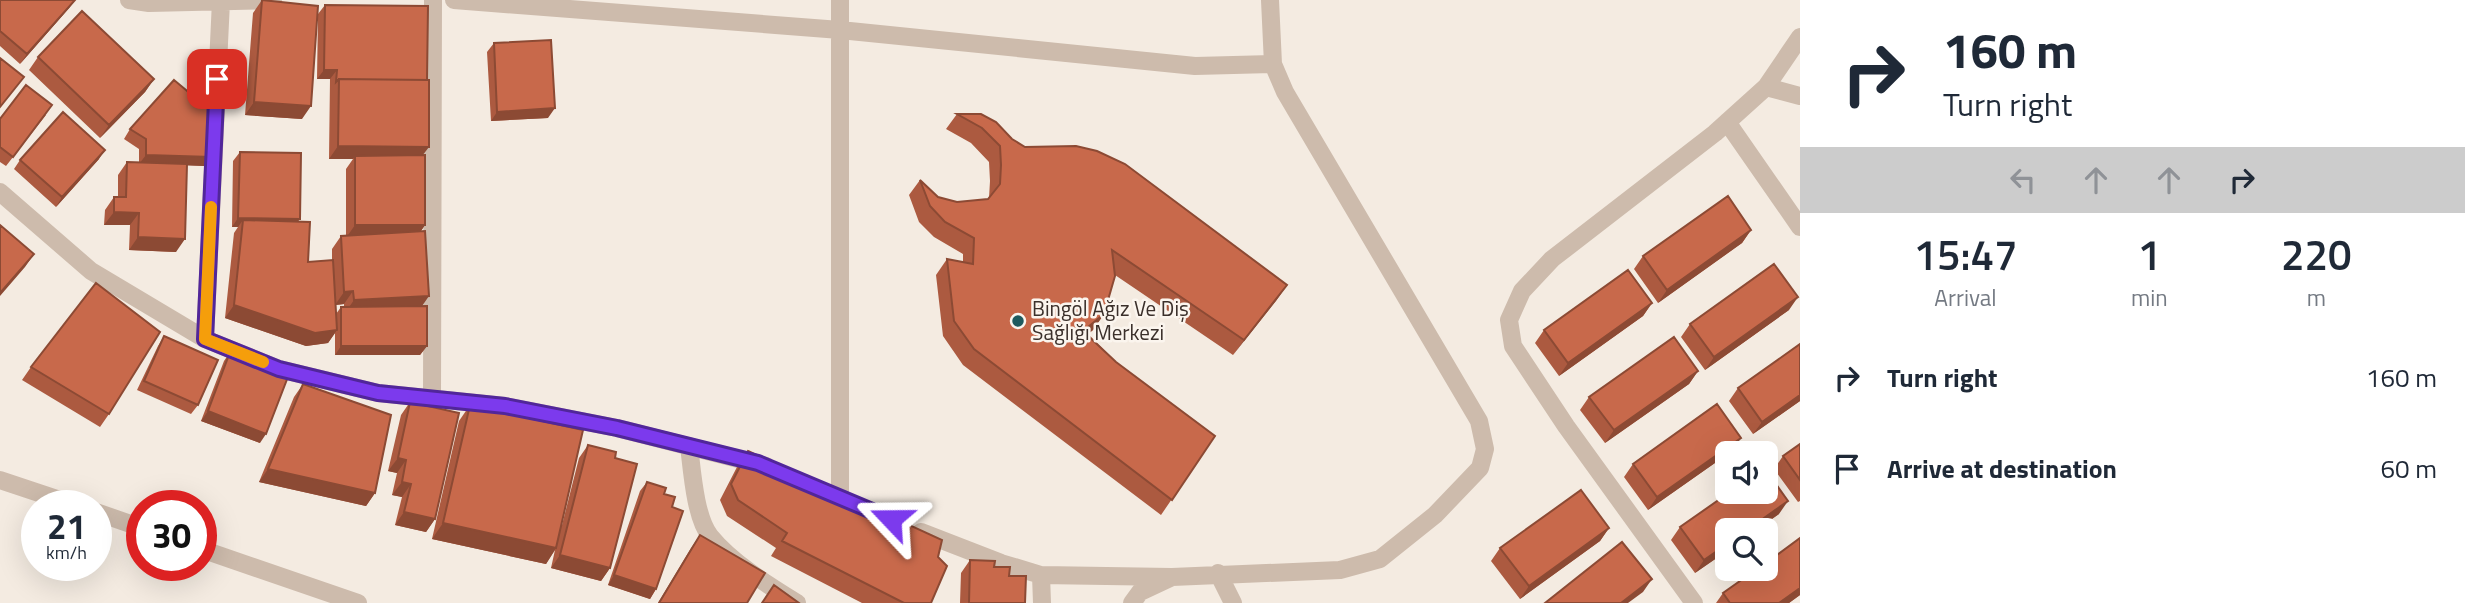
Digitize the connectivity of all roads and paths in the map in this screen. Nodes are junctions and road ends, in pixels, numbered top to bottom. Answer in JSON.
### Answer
{"nodes":[{"id":1,"x":129,"y":0,"type":"edge"},
{"id":2,"x":273,"y":0,"type":"edge"},
{"id":3,"x":433,"y":0,"type":"edge"},
{"id":4,"x":454,"y":0,"type":"edge"},
{"id":5,"x":840,"y":0,"type":"edge"},
{"id":6,"x":1270,"y":0,"type":"edge"},
{"id":7,"x":221,"y":1,"type":"edge"},
{"id":8,"x":840,"y":30,"type":"junction"},
{"id":9,"x":1800,"y":37,"type":"edge"},
{"id":10,"x":1273,"y":64,"type":"junction"},
{"id":11,"x":1766,"y":87,"type":"junction"},
{"id":12,"x":1800,"y":96,"type":"edge"},
{"id":13,"x":1727,"y":122,"type":"junction"},
{"id":14,"x":0,"y":192,"type":"edge"},
{"id":15,"x":1800,"y":227,"type":"edge"},
{"id":16,"x":205,"y":339,"type":"junction"},
{"id":17,"x":432,"y":399,"type":"junction"},
{"id":18,"x":689,"y":446,"type":"junction"},
{"id":19,"x":782,"y":473,"type":"edge"},
{"id":20,"x":0,"y":480,"type":"edge"},
{"id":21,"x":817,"y":488,"type":"edge"},
{"id":22,"x":30,"y":490,"type":"edge"},
{"id":23,"x":904,"y":524,"type":"edge"},
{"id":24,"x":217,"y":554,"type":"edge"},
{"id":25,"x":1218,"y":573,"type":"junction"},
{"id":26,"x":1041,"y":575,"type":"junction"},
{"id":27,"x":1172,"y":576,"type":"junction"},
{"id":28,"x":358,"y":603,"type":"edge"},
{"id":29,"x":797,"y":603,"type":"edge"},
{"id":30,"x":1042,"y":603,"type":"edge"},
{"id":31,"x":1132,"y":603,"type":"edge"},
{"id":32,"x":1233,"y":603,"type":"edge"},
{"id":33,"x":1693,"y":603,"type":"edge"}],
"edges":[{"from":1,"to":7,"type":"street"},
{"from":2,"to":7,"type":"street"},
{"from":3,"to":17,"type":"street"},
{"from":4,"to":8,"type":"street"},
{"from":5,"to":8,"type":"street"},
{"from":6,"to":10,"type":"street"},
{"from":7,"to":16,"type":"street"},
{"from":8,"to":10,"type":"street"},
{"from":8,"to":21,"type":"street"},
{"from":9,"to":11,"type":"street"},
{"from":10,"to":25,"type":"street"},
{"from":11,"to":12,"type":"street"},
{"from":11,"to":13,"type":"street"},
{"from":13,"to":15,"type":"street"},
{"from":13,"to":33,"type":"street"},
{"from":14,"to":16,"type":"street"},
{"from":16,"to":17,"type":"street"},
{"from":17,"to":18,"type":"street"},
{"from":18,"to":19,"type":"street"},
{"from":18,"to":29,"type":"street"},
{"from":20,"to":22,"type":"street"},
{"from":23,"to":26,"type":"street"},
{"from":24,"to":28,"type":"street"},
{"from":25,"to":27,"type":"street"},
{"from":25,"to":32,"type":"street"},
{"from":26,"to":27,"type":"street"},
{"from":26,"to":30,"type":"street"},
{"from":27,"to":31,"type":"street"}]}
